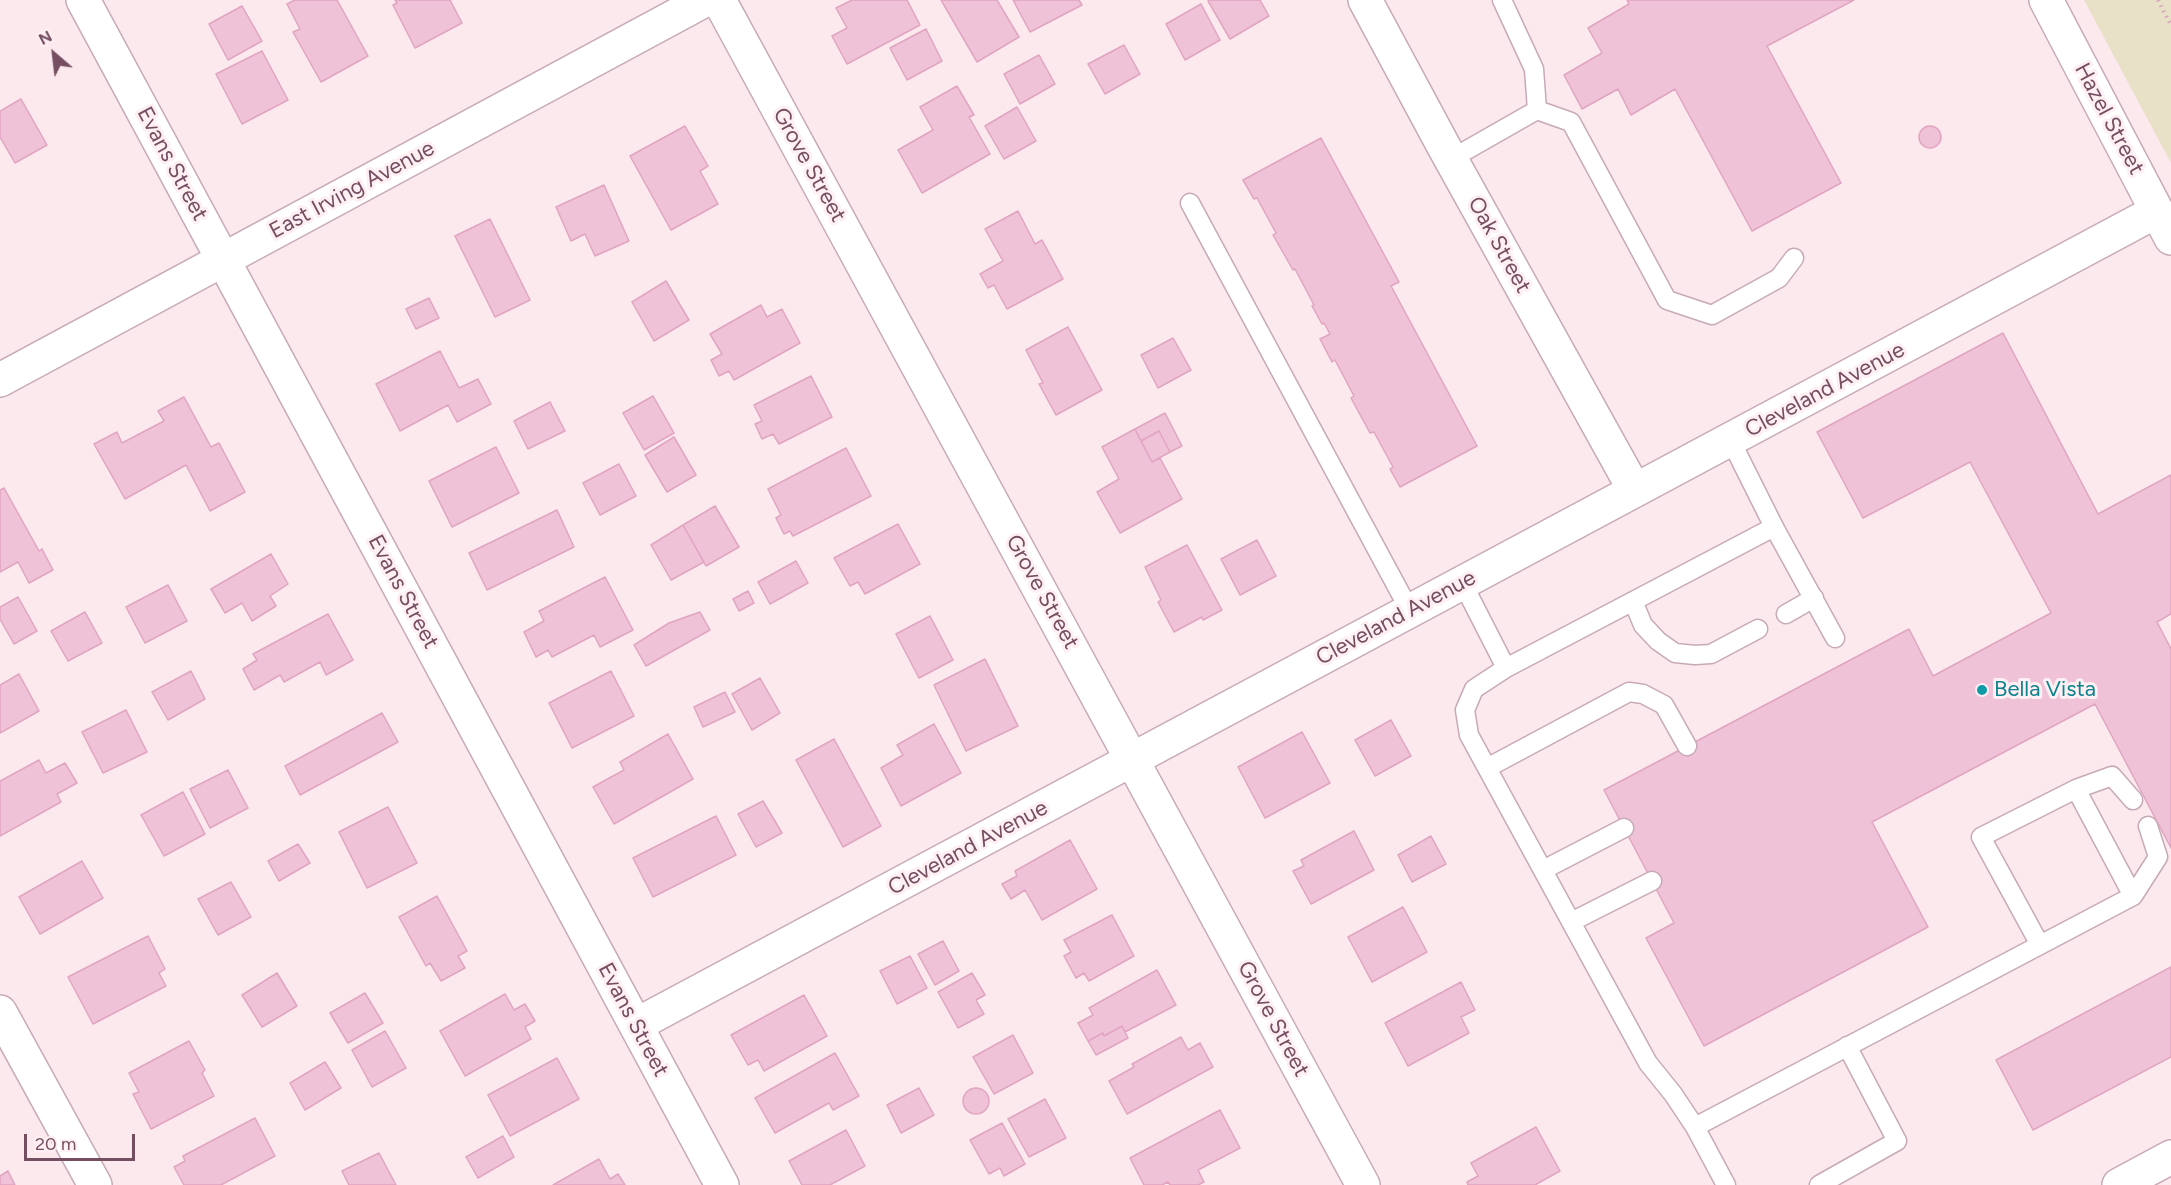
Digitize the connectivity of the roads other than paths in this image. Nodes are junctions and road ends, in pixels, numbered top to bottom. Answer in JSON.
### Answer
{"nodes":[{"id":1,"x":83,"y":0,"type":"edge"},
{"id":2,"x":705,"y":0,"type":"edge"},
{"id":3,"x":719,"y":0,"type":"edge"},
{"id":4,"x":1365,"y":0,"type":"edge"},
{"id":5,"x":1502,"y":0,"type":"edge"},
{"id":6,"x":2046,"y":0,"type":"edge"},
{"id":7,"x":1537,"y":110,"type":"junction"},
{"id":8,"x":1451,"y":159,"type":"junction"},
{"id":9,"x":1190,"y":203,"type":"dead end"},
{"id":10,"x":2164,"y":225,"type":"edge"},
{"id":11,"x":1794,"y":258,"type":"dead end"},
{"id":12,"x":223,"y":259,"type":"junction"},
{"id":13,"x":0,"y":380,"type":"edge"},
{"id":14,"x":1731,"y":441,"type":"junction"},
{"id":15,"x":1635,"y":489,"type":"junction"},
{"id":16,"x":1774,"y":527,"type":"junction"},
{"id":17,"x":1462,"y":582,"type":"junction"},
{"id":18,"x":1814,"y":598,"type":"junction"},
{"id":19,"x":1633,"y":601,"type":"junction"},
{"id":20,"x":1410,"y":611,"type":"junction"},
{"id":21,"x":1786,"y":614,"type":"dead end"},
{"id":22,"x":1758,"y":629,"type":"dead end"},
{"id":23,"x":1835,"y":638,"type":"dead end"},
{"id":24,"x":1506,"y":668,"type":"junction"},
{"id":25,"x":1687,"y":746,"type":"dead end"},
{"id":26,"x":1133,"y":760,"type":"junction"},
{"id":27,"x":1487,"y":768,"type":"junction"},
{"id":28,"x":2076,"y":789,"type":"junction"},
{"id":29,"x":2133,"y":800,"type":"dead end"},
{"id":30,"x":2148,"y":826,"type":"dead end"},
{"id":31,"x":1624,"y":828,"type":"dead end"},
{"id":32,"x":1543,"y":870,"type":"junction"},
{"id":33,"x":1652,"y":881,"type":"dead end"},
{"id":34,"x":2133,"y":896,"type":"junction"},
{"id":35,"x":1571,"y":922,"type":"junction"},
{"id":36,"x":2040,"y":945,"type":"junction"},
{"id":37,"x":0,"y":1012,"type":"edge"},
{"id":38,"x":636,"y":1025,"type":"junction"},
{"id":39,"x":1847,"y":1046,"type":"junction"},
{"id":40,"x":1695,"y":1126,"type":"junction"},
{"id":41,"x":2171,"y":1157,"type":"edge"},
{"id":42,"x":95,"y":1185,"type":"edge"},
{"id":43,"x":722,"y":1185,"type":"edge"},
{"id":44,"x":1363,"y":1185,"type":"edge"},
{"id":45,"x":1726,"y":1185,"type":"edge"},
{"id":46,"x":1819,"y":1185,"type":"edge"},
{"id":47,"x":2119,"y":1185,"type":"edge"}],
"edges":[{"from":1,"to":12,"type":"street","name":"Evans Street"},
{"from":2,"to":12,"type":"street","name":"East Irving Avenue"},
{"from":3,"to":26,"type":"street","name":"Grove Street"},
{"from":4,"to":8,"type":"street","name":"Oak Street"},
{"from":5,"to":7,"type":"lane"},
{"from":6,"to":10,"type":"street","name":"Hazel Street"},
{"from":7,"to":8,"type":"lane"},
{"from":7,"to":11,"type":"lane"},
{"from":8,"to":15,"type":"street","name":"Oak Street"},
{"from":9,"to":20,"type":"lane"},
{"from":10,"to":14,"type":"street","name":"Cleveland Avenue"},
{"from":12,"to":13,"type":"street","name":"East Irving Avenue"},
{"from":12,"to":38,"type":"street","name":"Evans Street"},
{"from":14,"to":15,"type":"street","name":"Cleveland Avenue"},
{"from":14,"to":16,"type":"lane"},
{"from":15,"to":17,"type":"street","name":"Cleveland Avenue"},
{"from":16,"to":18,"type":"lane"},
{"from":16,"to":19,"type":"lane"},
{"from":17,"to":20,"type":"street","name":"Cleveland Avenue"},
{"from":17,"to":24,"type":"lane"},
{"from":18,"to":21,"type":"lane"},
{"from":18,"to":23,"type":"lane"},
{"from":19,"to":22,"type":"lane"},
{"from":19,"to":24,"type":"lane"},
{"from":20,"to":26,"type":"street","name":"Cleveland Avenue"},
{"from":24,"to":27,"type":"lane"},
{"from":25,"to":27,"type":"lane"},
{"from":26,"to":38,"type":"street","name":"Cleveland Avenue"},
{"from":26,"to":44,"type":"street","name":"Grove Street"},
{"from":27,"to":32,"type":"lane"},
{"from":28,"to":29,"type":"lane"},
{"from":28,"to":34,"type":"lane"},
{"from":28,"to":36,"type":"lane"},
{"from":30,"to":34,"type":"lane"},
{"from":31,"to":32,"type":"lane"},
{"from":32,"to":35,"type":"lane"},
{"from":33,"to":35,"type":"lane"},
{"from":34,"to":36,"type":"lane"},
{"from":35,"to":40,"type":"lane"},
{"from":36,"to":39,"type":"lane"},
{"from":37,"to":42,"type":"street"},
{"from":38,"to":43,"type":"street","name":"Evans Street"},
{"from":39,"to":40,"type":"lane"},
{"from":39,"to":46,"type":"lane"},
{"from":40,"to":45,"type":"lane"},
{"from":41,"to":47,"type":"street"}]}
